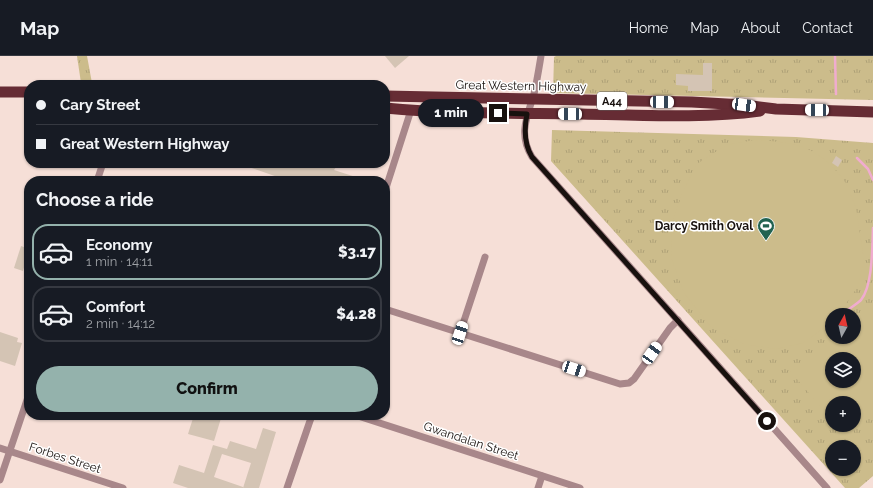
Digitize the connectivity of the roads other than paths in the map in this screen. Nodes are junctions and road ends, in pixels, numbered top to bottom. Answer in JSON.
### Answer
{"nodes":[{"id":1,"x":541,"y":56,"type":"edge"},
{"id":2,"x":0,"y":92,"type":"edge"},
{"id":3,"x":24,"y":92,"type":"edge"},
{"id":4,"x":390,"y":96,"type":"edge"},
{"id":5,"x":532,"y":99,"type":"junction"},
{"id":6,"x":390,"y":108,"type":"edge"},
{"id":7,"x":411,"y":110,"type":"junction"},
{"id":8,"x":776,"y":110,"type":"junction"},
{"id":9,"x":873,"y":112,"type":"edge"},
{"id":10,"x":527,"y":114,"type":"junction"},
{"id":11,"x":390,"y":176,"type":"edge"},
{"id":12,"x":485,"y":257,"type":"dead end"},
{"id":13,"x":390,"y":311,"type":"edge"},
{"id":14,"x":678,"y":320,"type":"junction"},
{"id":15,"x":460,"y":333,"type":"junction"},
{"id":16,"x":24,"y":409,"type":"edge"},
{"id":17,"x":310,"y":420,"type":"edge"},
{"id":18,"x":370,"y":420,"type":"edge"},
{"id":19,"x":0,"y":448,"type":"edge"},
{"id":20,"x":10,"y":452,"type":"junction"},
{"id":21,"x":542,"y":476,"type":"junction"},
{"id":22,"x":0,"y":480,"type":"edge"},
{"id":23,"x":557,"y":485,"type":"edge"},
{"id":24,"x":123,"y":488,"type":"edge"},
{"id":25,"x":287,"y":488,"type":"edge"},
{"id":26,"x":538,"y":488,"type":"edge"},
{"id":27,"x":580,"y":488,"type":"edge"},
{"id":28,"x":827,"y":488,"type":"edge"}],
"edges":[{"from":1,"to":5,"type":"street"},
{"from":2,"to":3,"type":"highway"},
{"from":4,"to":5,"type":"highway","name":"Great Western Highway","number":"A44"},
{"from":5,"to":8,"type":"highway","name":"Great Western Highway","number":"A44"},
{"from":5,"to":10,"type":"street"},
{"from":6,"to":7,"type":"highway","name":"Great Western Highway","number":"A44"},
{"from":7,"to":10,"type":"highway","name":"Great Western Highway","number":"A44"},
{"from":7,"to":11,"type":"street"},
{"from":8,"to":9,"type":"highway","name":"Great Western Highway","number":"A44"},
{"from":8,"to":10,"type":"highway","name":"Great Western Highway","number":"A44"},
{"from":10,"to":14,"type":"street"},
{"from":12,"to":15,"type":"street"},
{"from":13,"to":15,"type":"street"},
{"from":14,"to":15,"type":"street"},
{"from":14,"to":28,"type":"street"},
{"from":16,"to":20,"type":"street"},
{"from":17,"to":25,"type":"street"},
{"from":18,"to":21,"type":"street","name":"Gwandalan Street"},
{"from":19,"to":20,"type":"street","name":"Forbes Street"},
{"from":20,"to":22,"type":"street"},
{"from":20,"to":24,"type":"street","name":"Forbes Street"},
{"from":21,"to":23,"type":"street","name":"Gwandalan Street"},
{"from":21,"to":26,"type":"street"},
{"from":23,"to":27,"type":"street","name":"Gwandalan Street"}]}
